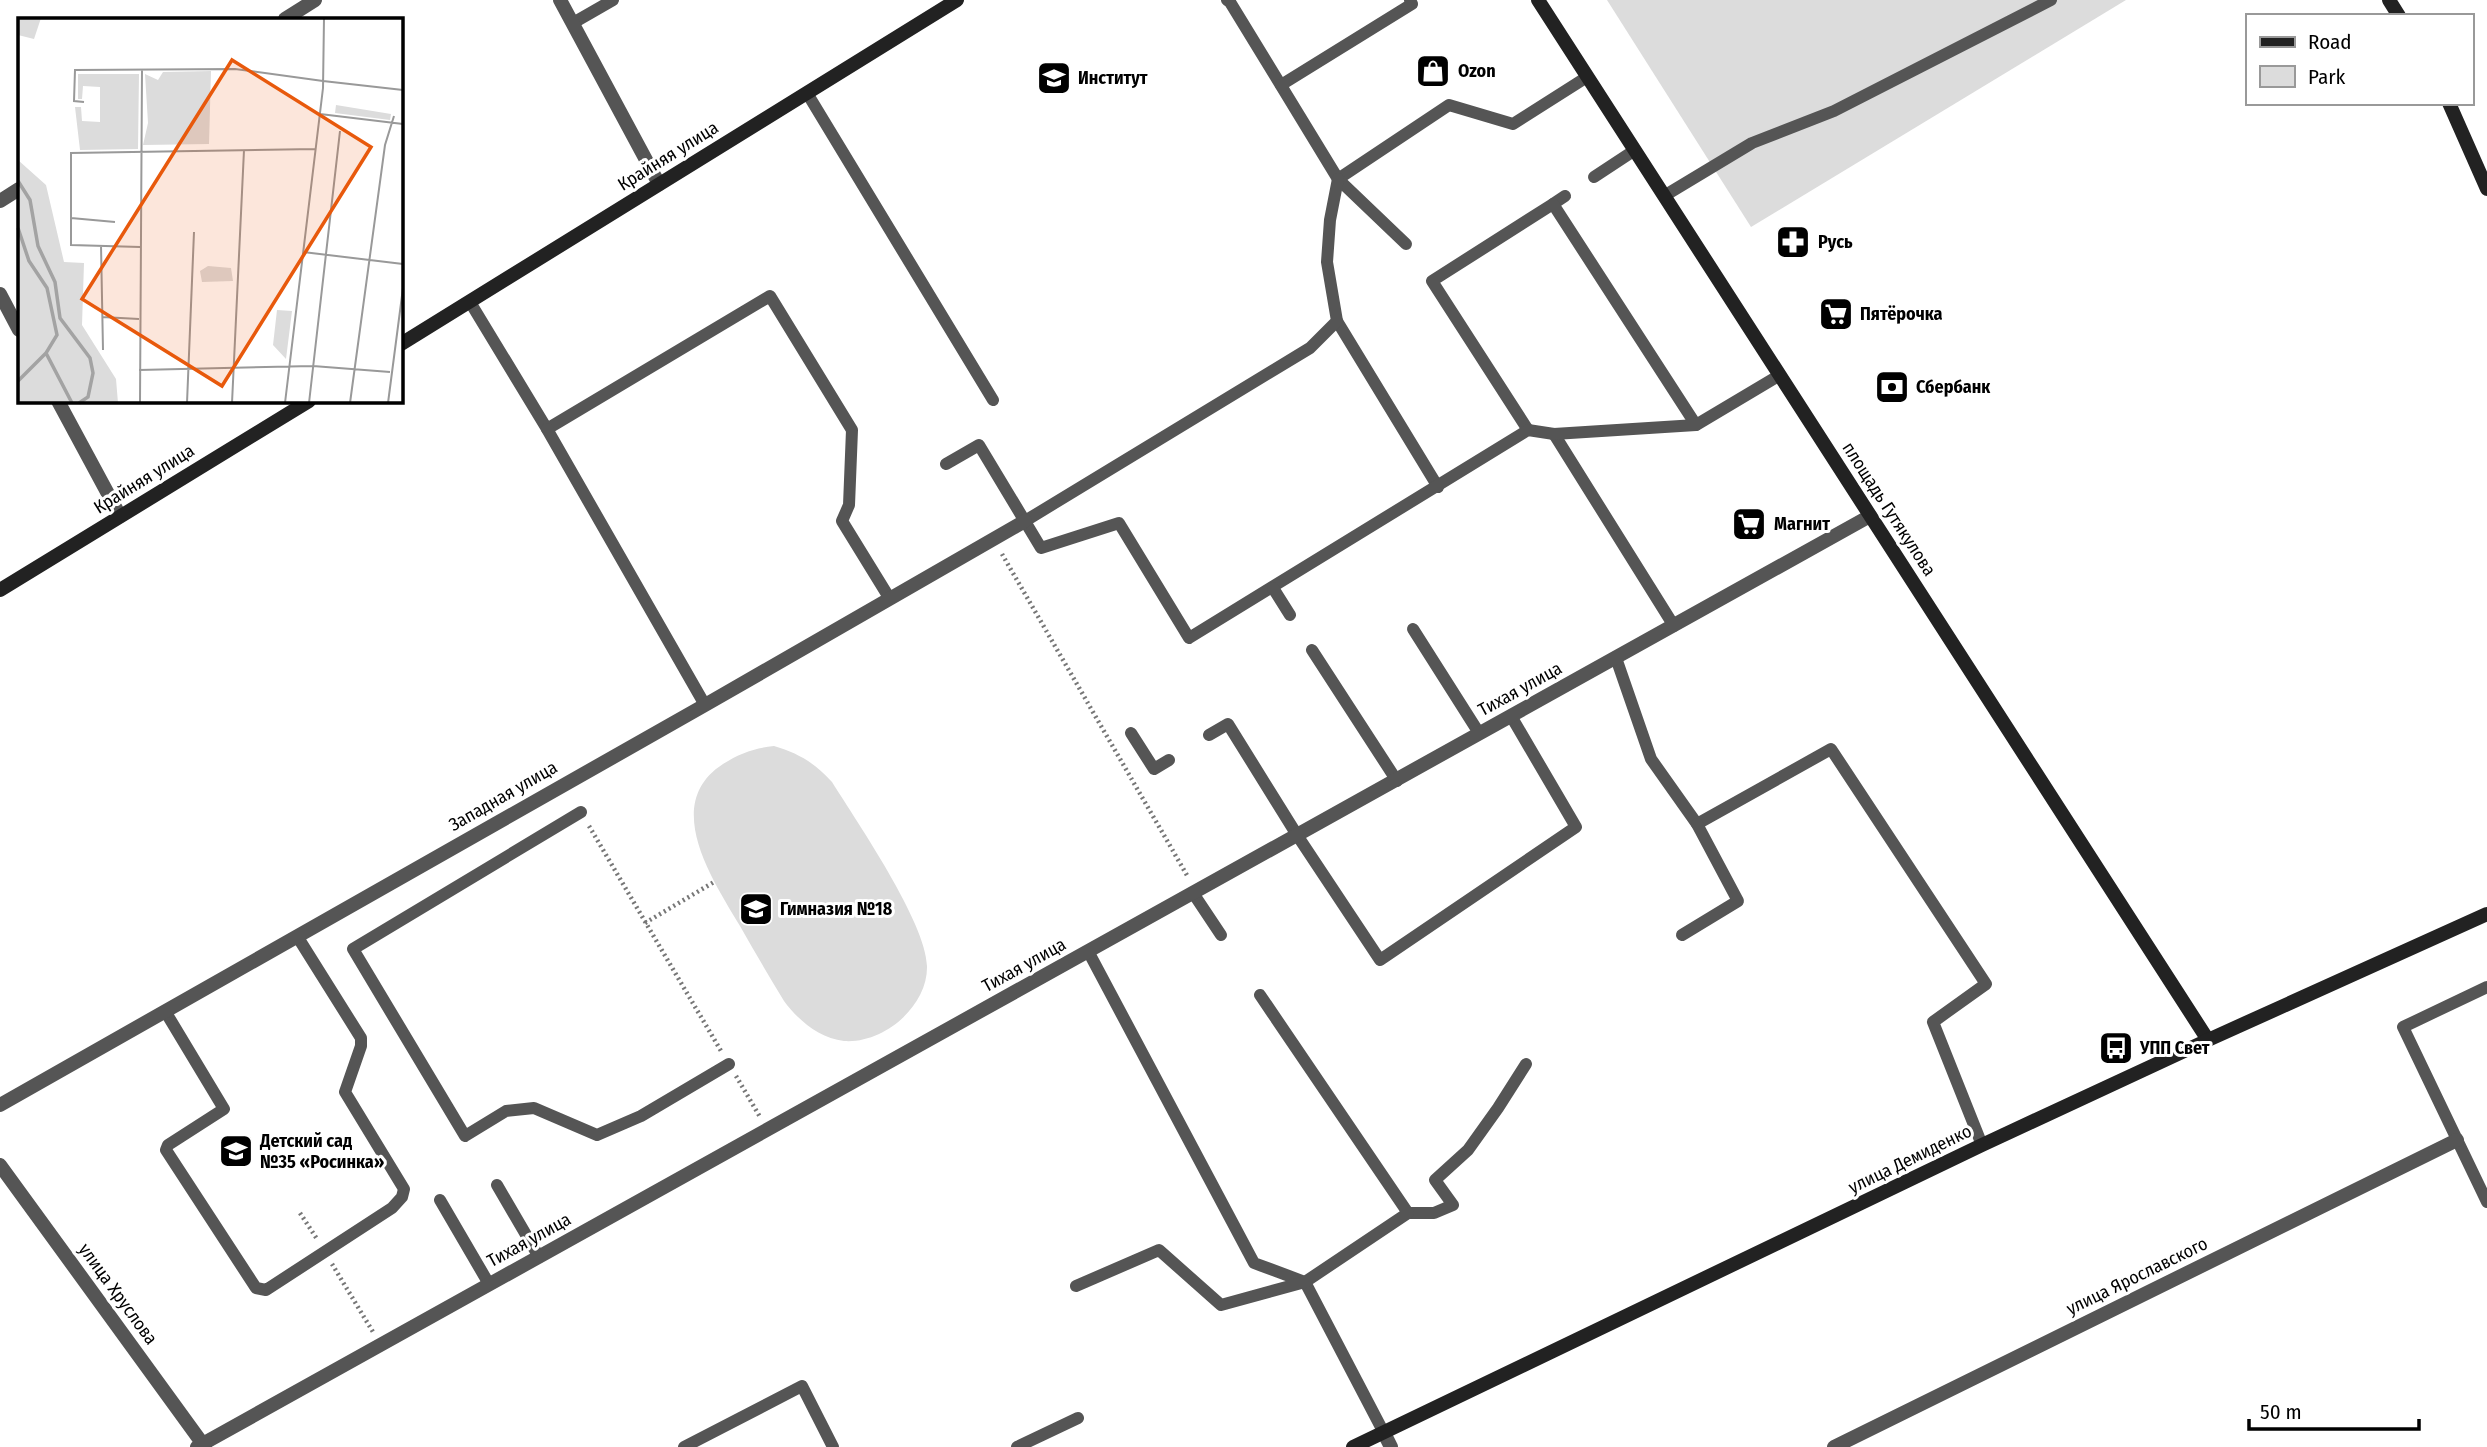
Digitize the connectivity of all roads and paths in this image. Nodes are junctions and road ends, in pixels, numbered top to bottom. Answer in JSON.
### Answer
{"nodes":[{"id":1,"x":315,"y":0,"type":"edge"},
{"id":2,"x":560,"y":0,"type":"edge"},
{"id":3,"x":613,"y":0,"type":"edge"},
{"id":4,"x":957,"y":0,"type":"edge"},
{"id":5,"x":1410,"y":0,"type":"edge"},
{"id":6,"x":1538,"y":0,"type":"edge"},
{"id":7,"x":2051,"y":0,"type":"edge"},
{"id":8,"x":1231,"y":1,"type":"edge"},
{"id":9,"x":287,"y":18,"type":"edge"},
{"id":10,"x":573,"y":23,"type":"junction"},
{"id":11,"x":1587,"y":77,"type":"junction"},
{"id":12,"x":1280,"y":85,"type":"junction"},
{"id":13,"x":807,"y":93,"type":"junction"},
{"id":14,"x":2450,"y":105,"type":"edge"},
{"id":15,"x":1635,"y":150,"type":"junction"},
{"id":16,"x":1594,"y":177,"type":"dead end"},
{"id":17,"x":1338,"y":179,"type":"junction"},
{"id":18,"x":659,"y":184,"type":"junction"},
{"id":19,"x":2487,"y":189,"type":"edge"},
{"id":20,"x":18,"y":190,"type":"edge"},
{"id":21,"x":1565,"y":195,"type":"dead end"},
{"id":22,"x":1664,"y":195,"type":"junction"},
{"id":23,"x":0,"y":201,"type":"edge"},
{"id":24,"x":1553,"y":204,"type":"junction"},
{"id":25,"x":1406,"y":244,"type":"dead end"},
{"id":26,"x":0,"y":294,"type":"edge"},
{"id":27,"x":470,"y":302,"type":"junction"},
{"id":28,"x":1337,"y":321,"type":"junction"},
{"id":29,"x":18,"y":328,"type":"edge"},
{"id":30,"x":402,"y":343,"type":"edge"},
{"id":31,"x":1780,"y":375,"type":"junction"},
{"id":32,"x":993,"y":400,"type":"dead end"},
{"id":33,"x":59,"y":402,"type":"edge"},
{"id":34,"x":307,"y":402,"type":"edge"},
{"id":35,"x":1696,"y":425,"type":"junction"},
{"id":36,"x":547,"y":429,"type":"junction"},
{"id":37,"x":1528,"y":430,"type":"junction"},
{"id":38,"x":1554,"y":434,"type":"junction"},
{"id":39,"x":946,"y":464,"type":"dead end"},
{"id":40,"x":1438,"y":486,"type":"junction"},
{"id":41,"x":120,"y":516,"type":"junction"},
{"id":42,"x":1870,"y":516,"type":"junction"},
{"id":43,"x":1025,"y":520,"type":"junction"},
{"id":44,"x":1000,"y":551,"type":"dead end"},
{"id":45,"x":1273,"y":588,"type":"junction"},
{"id":46,"x":0,"y":590,"type":"edge"},
{"id":47,"x":890,"y":598,"type":"junction"},
{"id":48,"x":1290,"y":615,"type":"dead end"},
{"id":49,"x":1674,"y":626,"type":"junction"},
{"id":50,"x":1413,"y":629,"type":"dead end"},
{"id":51,"x":1312,"y":650,"type":"dead end"},
{"id":52,"x":1616,"y":658,"type":"junction"},
{"id":53,"x":705,"y":705,"type":"junction"},
{"id":54,"x":1511,"y":716,"type":"junction"},
{"id":55,"x":1131,"y":733,"type":"dead end"},
{"id":56,"x":1479,"y":733,"type":"junction"},
{"id":57,"x":1209,"y":735,"type":"dead end"},
{"id":58,"x":1169,"y":760,"type":"dead end"},
{"id":59,"x":1396,"y":781,"type":"junction"},
{"id":60,"x":581,"y":812,"type":"joint"},
{"id":61,"x":1697,"y":824,"type":"junction"},
{"id":62,"x":1297,"y":835,"type":"junction"},
{"id":63,"x":714,"y":882,"type":"dead end"},
{"id":64,"x":1192,"y":887,"type":"junction"},
{"id":65,"x":2487,"y":914,"type":"edge"},
{"id":66,"x":646,"y":923,"type":"junction"},
{"id":67,"x":1220,"y":935,"type":"dead end"},
{"id":68,"x":1682,"y":935,"type":"dead end"},
{"id":69,"x":297,"y":936,"type":"junction"},
{"id":70,"x":1088,"y":951,"type":"junction"},
{"id":71,"x":2487,"y":987,"type":"edge"},
{"id":72,"x":1259,"y":995,"type":"dead end"},
{"id":73,"x":164,"y":1011,"type":"junction"},
{"id":74,"x":2208,"y":1040,"type":"junction"},
{"id":75,"x":729,"y":1064,"type":"junction"},
{"id":76,"x":1526,"y":1064,"type":"dead end"},
{"id":77,"x":0,"y":1105,"type":"edge"},
{"id":78,"x":767,"y":1130,"type":"junction"},
{"id":79,"x":2457,"y":1140,"type":"junction"},
{"id":80,"x":1982,"y":1145,"type":"junction"},
{"id":81,"x":0,"y":1165,"type":"edge"},
{"id":82,"x":497,"y":1185,"type":"dead end"},
{"id":83,"x":440,"y":1200,"type":"dead end"},
{"id":84,"x":2487,"y":1202,"type":"edge"},
{"id":85,"x":300,"y":1213,"type":"dead end"},
{"id":86,"x":1408,"y":1213,"type":"junction"},
{"id":87,"x":325,"y":1252,"type":"junction"},
{"id":88,"x":539,"y":1256,"type":"junction"},
{"id":89,"x":1306,"y":1282,"type":"junction"},
{"id":90,"x":489,"y":1284,"type":"junction"},
{"id":91,"x":1076,"y":1286,"type":"dead end"},
{"id":92,"x":375,"y":1336,"type":"dead end"},
{"id":93,"x":1078,"y":1418,"type":"dead end"},
{"id":94,"x":1384,"y":1433,"type":"junction"},
{"id":95,"x":201,"y":1446,"type":"edge"},
{"id":96,"x":684,"y":1447,"type":"edge"},
{"id":97,"x":833,"y":1447,"type":"edge"},
{"id":98,"x":1017,"y":1447,"type":"edge"},
{"id":99,"x":1353,"y":1447,"type":"edge"},
{"id":100,"x":1391,"y":1447,"type":"edge"},
{"id":101,"x":1834,"y":1447,"type":"edge"}],
"edges":[{"from":1,"to":9,"type":"street"},
{"from":2,"to":10,"type":"street"},
{"from":3,"to":10,"type":"lane"},
{"from":4,"to":13,"type":"street","name":"Крайняя улица"},
{"from":5,"to":12,"type":"lane"},
{"from":6,"to":11,"type":"street","name":"площадь Гутякулова"},
{"from":7,"to":22,"type":"lane"},
{"from":8,"to":12,"type":"lane"},
{"from":10,"to":18,"type":"street"},
{"from":11,"to":15,"type":"street","name":"площадь Гутякулова"},
{"from":11,"to":17,"type":"lane"},
{"from":12,"to":17,"type":"lane"},
{"from":13,"to":18,"type":"street","name":"Крайняя улица"},
{"from":13,"to":32,"type":"lane"},
{"from":14,"to":19,"type":"street"},
{"from":15,"to":16,"type":"lane"},
{"from":15,"to":22,"type":"street","name":"площадь Гутякулова"},
{"from":17,"to":25,"type":"lane"},
{"from":17,"to":28,"type":"lane"},
{"from":18,"to":27,"type":"street","name":"Крайняя улица"},
{"from":20,"to":23,"type":"street"},
{"from":21,"to":24,"type":"lane"},
{"from":22,"to":31,"type":"street","name":"площадь Гутякулова"},
{"from":24,"to":35,"type":"lane"},
{"from":24,"to":37,"type":"lane"},
{"from":26,"to":29,"type":"street"},
{"from":27,"to":30,"type":"street","name":"Крайняя улица"},
{"from":27,"to":36,"type":"lane"},
{"from":28,"to":40,"type":"lane"},
{"from":28,"to":43,"type":"lane"},
{"from":31,"to":35,"type":"lane"},
{"from":31,"to":42,"type":"street","name":"площадь Гутякулова"},
{"from":33,"to":41,"type":"street"},
{"from":34,"to":41,"type":"street","name":"Крайняя улица"},
{"from":35,"to":38,"type":"lane"},
{"from":36,"to":47,"type":"lane"},
{"from":36,"to":53,"type":"lane"},
{"from":37,"to":38,"type":"lane"},
{"from":37,"to":40,"type":"lane"},
{"from":38,"to":49,"type":"lane"},
{"from":39,"to":43,"type":"lane"},
{"from":40,"to":45,"type":"lane"},
{"from":41,"to":46,"type":"street","name":"Крайняя улица"},
{"from":42,"to":49,"type":"street","name":"Тихая улица"},
{"from":42,"to":74,"type":"street","name":"площадь Гутякулова"},
{"from":43,"to":45,"type":"lane"},
{"from":43,"to":47,"type":"street","name":"Западная улица"},
{"from":44,"to":64,"type":"path"},
{"from":45,"to":48,"type":"lane"},
{"from":47,"to":53,"type":"street","name":"Западная улица"},
{"from":49,"to":52,"type":"street","name":"Тихая улица"},
{"from":50,"to":56,"type":"lane"},
{"from":51,"to":59,"type":"lane"},
{"from":52,"to":54,"type":"street","name":"Тихая улица"},
{"from":52,"to":61,"type":"lane"},
{"from":53,"to":69,"type":"street","name":"Западная улица"},
{"from":54,"to":56,"type":"street","name":"Тихая улица"},
{"from":54,"to":62,"type":"lane"},
{"from":55,"to":58,"type":"lane"},
{"from":56,"to":59,"type":"street","name":"Тихая улица"},
{"from":57,"to":62,"type":"lane"},
{"from":59,"to":62,"type":"street","name":"Тихая улица"},
{"from":60,"to":66,"type":"path"},
{"from":60,"to":75,"type":"lane"},
{"from":61,"to":68,"type":"lane"},
{"from":61,"to":80,"type":"lane"},
{"from":62,"to":64,"type":"street","name":"Тихая улица"},
{"from":63,"to":66,"type":"path"},
{"from":64,"to":67,"type":"lane"},
{"from":64,"to":70,"type":"street","name":"Тихая улица"},
{"from":65,"to":74,"type":"street","name":"улица Демиденко"},
{"from":66,"to":75,"type":"path"},
{"from":69,"to":73,"type":"street","name":"Западная улица"},
{"from":69,"to":87,"type":"lane"},
{"from":70,"to":78,"type":"street","name":"Тихая улица"},
{"from":70,"to":89,"type":"lane"},
{"from":71,"to":79,"type":"lane"},
{"from":72,"to":86,"type":"lane"},
{"from":73,"to":77,"type":"street","name":"Западная улица"},
{"from":73,"to":87,"type":"lane"},
{"from":74,"to":80,"type":"street","name":"улица Демиденко"},
{"from":75,"to":78,"type":"path"},
{"from":76,"to":86,"type":"lane"},
{"from":78,"to":88,"type":"street","name":"Тихая улица"},
{"from":79,"to":84,"type":"lane"},
{"from":79,"to":101,"type":"street","name":"улица Ярославского"},
{"from":80,"to":94,"type":"street","name":"улица Демиденко"},
{"from":81,"to":95,"type":"street","name":"улица Хруслова"},
{"from":82,"to":88,"type":"lane"},
{"from":83,"to":90,"type":"lane"},
{"from":85,"to":87,"type":"path"},
{"from":86,"to":89,"type":"lane"},
{"from":87,"to":92,"type":"path"},
{"from":88,"to":90,"type":"street","name":"Тихая улица"},
{"from":89,"to":91,"type":"lane"},
{"from":89,"to":94,"type":"lane"},
{"from":90,"to":95,"type":"street","name":"Тихая улица"},
{"from":93,"to":98,"type":"lane"},
{"from":94,"to":99,"type":"street","name":"улица Демиденко"},
{"from":94,"to":100,"type":"street"},
{"from":96,"to":97,"type":"lane"}]}
